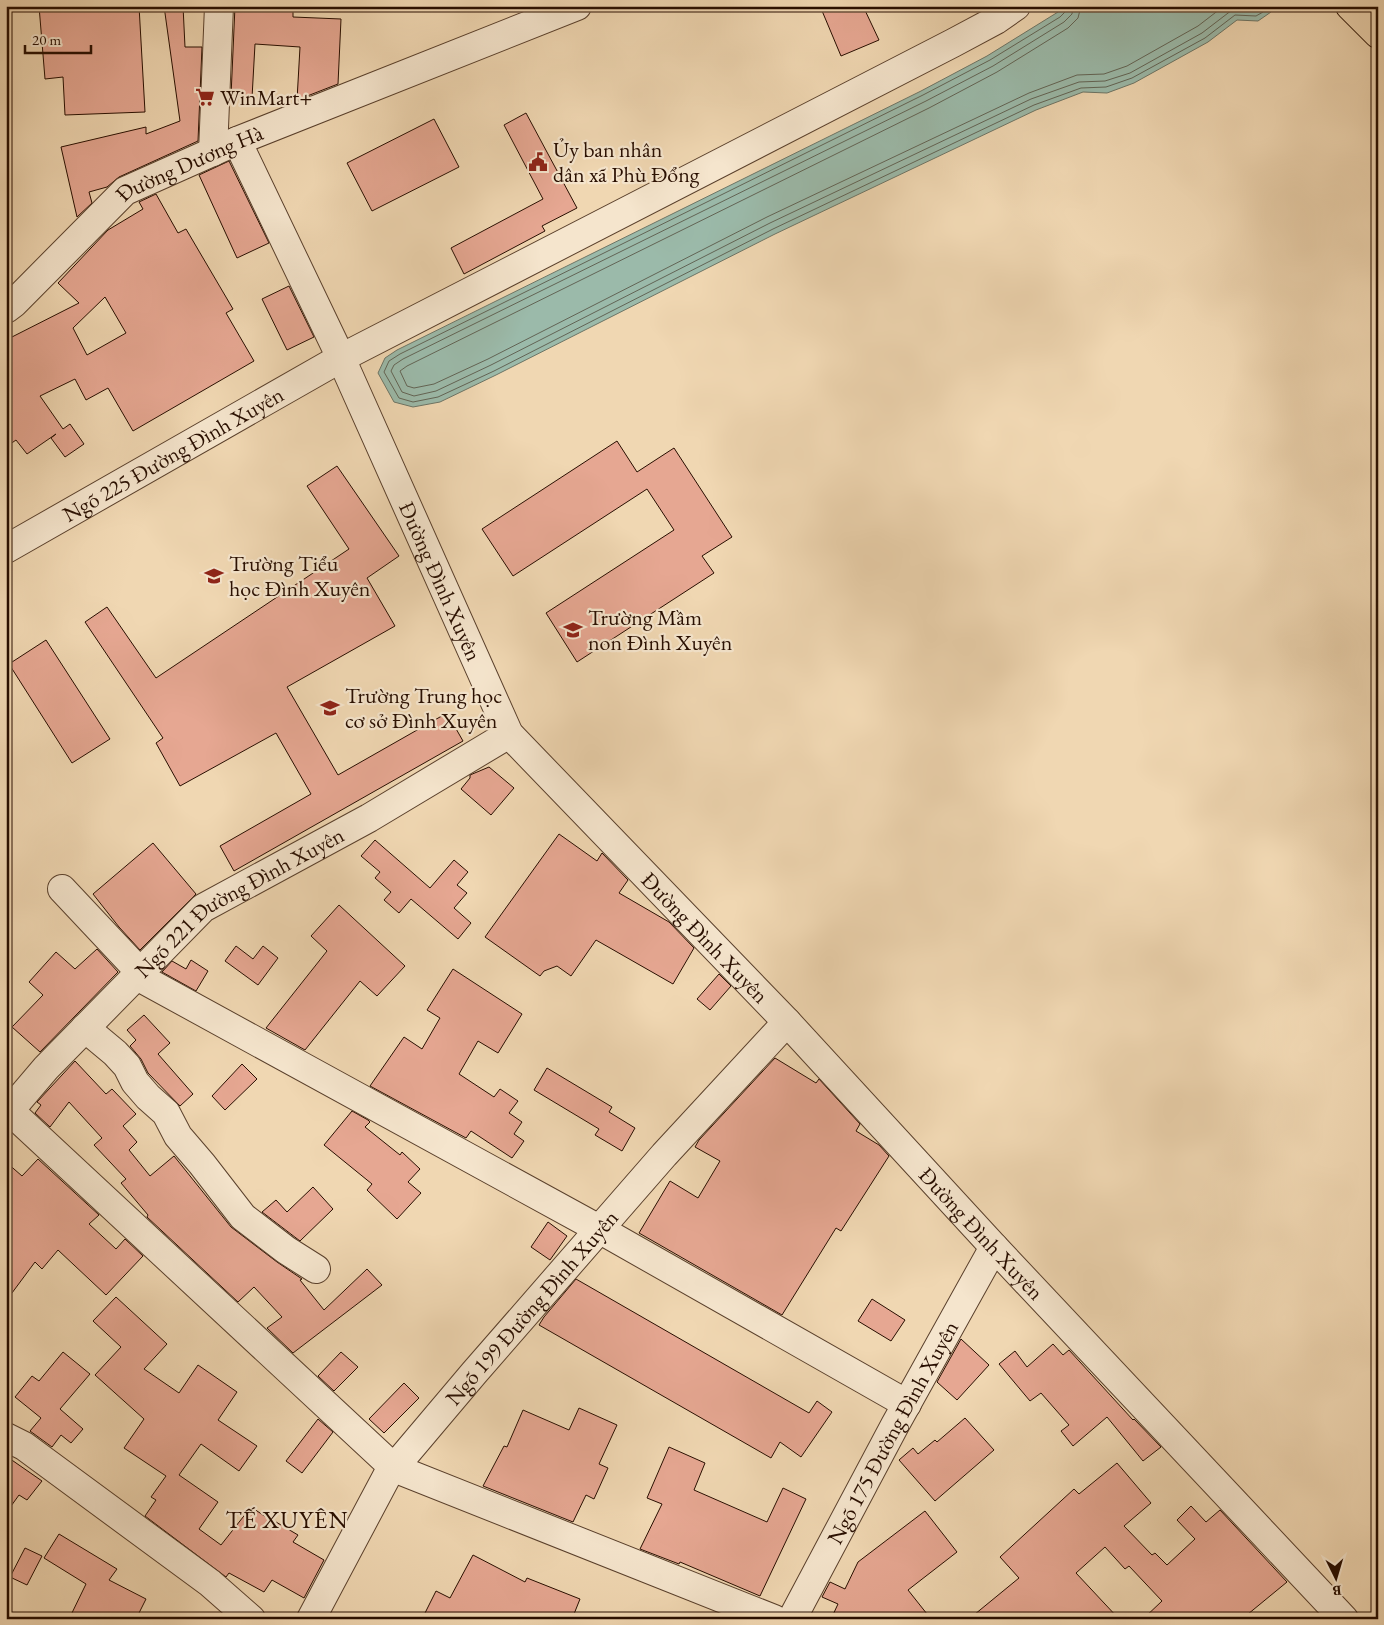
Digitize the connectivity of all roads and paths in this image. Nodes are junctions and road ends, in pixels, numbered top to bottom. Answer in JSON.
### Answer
{"nodes":[{"id":1,"x":219,"y":6,"type":"edge"},
{"id":2,"x":577,"y":6,"type":"edge"},
{"id":3,"x":1016,"y":6,"type":"edge"},
{"id":4,"x":1350,"y":6,"type":"edge"},
{"id":5,"x":536,"y":14,"type":"edge"},
{"id":6,"x":1378,"y":34,"type":"edge"},
{"id":7,"x":237,"y":141,"type":"junction"},
{"id":8,"x":213,"y":152,"type":"junction"},
{"id":9,"x":6,"y":309,"type":"edge"},
{"id":10,"x":341,"y":358,"type":"junction"},
{"id":11,"x":6,"y":549,"type":"edge"},
{"id":12,"x":509,"y":734,"type":"junction"},
{"id":13,"x":62,"y":889,"type":"dead end"},
{"id":14,"x":138,"y":974,"type":"junction"},
{"id":15,"x":787,"y":1022,"type":"junction"},
{"id":16,"x":85,"y":1028,"type":"junction"},
{"id":17,"x":8,"y":1113,"type":"edge"},
{"id":18,"x":599,"y":1229,"type":"junction"},
{"id":19,"x":994,"y":1247,"type":"junction"},
{"id":20,"x":316,"y":1269,"type":"dead end"},
{"id":21,"x":906,"y":1404,"type":"junction"},
{"id":22,"x":6,"y":1437,"type":"edge"},
{"id":23,"x":394,"y":1468,"type":"junction"},
{"id":24,"x":251,"y":1619,"type":"edge"},
{"id":25,"x":311,"y":1619,"type":"edge"},
{"id":26,"x":774,"y":1619,"type":"edge"},
{"id":27,"x":792,"y":1619,"type":"edge"},
{"id":28,"x":1344,"y":1619,"type":"edge"}],
"edges":[{"from":1,"to":8,"type":"street"},
{"from":2,"to":5,"type":"street","name":"Đường Dương Hà"},
{"from":3,"to":10,"type":"street","name":"Ngõ 225 Đường Đình Xuyên"},
{"from":4,"to":6,"type":"main road"},
{"from":5,"to":7,"type":"street","name":"Đường Dương Hà"},
{"from":7,"to":8,"type":"street","name":"Đường Dương Hà"},
{"from":7,"to":10,"type":"street","name":"Đường Đình Xuyên"},
{"from":8,"to":9,"type":"street","name":"Đường Dương Hà"},
{"from":10,"to":11,"type":"street","name":"Ngõ 225 Đường Đình Xuyên"},
{"from":10,"to":12,"type":"street","name":"Đường Đình Xuyên"},
{"from":12,"to":14,"type":"street","name":"Ngõ 221 Đường Đình Xuyên"},
{"from":12,"to":15,"type":"street","name":"Đường Đình Xuyên"},
{"from":13,"to":14,"type":"street"},
{"from":14,"to":16,"type":"street","name":"Ngõ 221 Đường Đình Xuyên"},
{"from":14,"to":18,"type":"street"},
{"from":15,"to":18,"type":"street","name":"Ngõ 199 Đường Đình Xuyên"},
{"from":15,"to":19,"type":"street","name":"Đường Đình Xuyên"},
{"from":16,"to":17,"type":"street","name":"Ngõ 221 Đường Đình Xuyên"},
{"from":16,"to":20,"type":"street"},
{"from":17,"to":23,"type":"street"},
{"from":18,"to":21,"type":"street"},
{"from":18,"to":23,"type":"street","name":"Ngõ 199 Đường Đình Xuyên"},
{"from":19,"to":21,"type":"street","name":"Ngõ 175 Đường Đình Xuyên"},
{"from":19,"to":28,"type":"street","name":"Đường Đình Xuyên"},
{"from":21,"to":27,"type":"street","name":"Ngõ 175 Đường Đình Xuyên"},
{"from":22,"to":24,"type":"street"},
{"from":23,"to":25,"type":"street","name":"Ngõ 199 Đường Đình Xuyên"},
{"from":23,"to":26,"type":"street"}]}
